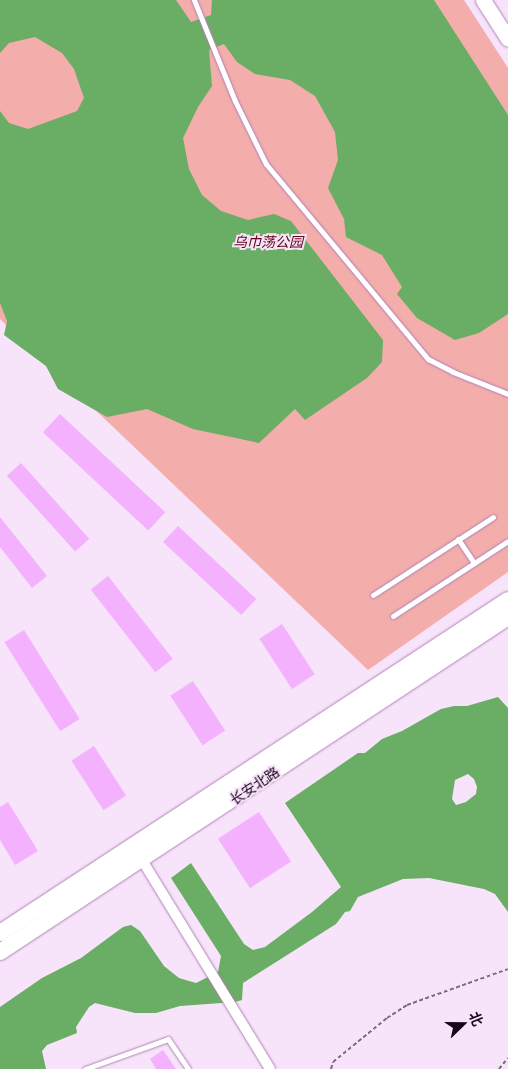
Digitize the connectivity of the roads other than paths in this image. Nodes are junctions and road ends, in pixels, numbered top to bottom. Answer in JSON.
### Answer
{"nodes":[{"id":1,"x":194,"y":0,"type":"edge"},
{"id":2,"x":483,"y":0,"type":"edge"},
{"id":3,"x":508,"y":39,"type":"edge"},
{"id":4,"x":508,"y":394,"type":"edge"},
{"id":5,"x":493,"y":517,"type":"dead end"},
{"id":6,"x":458,"y":539,"type":"junction"},
{"id":7,"x":508,"y":541,"type":"edge"},
{"id":8,"x":474,"y":563,"type":"junction"},
{"id":9,"x":373,"y":595,"type":"dead end"},
{"id":10,"x":508,"y":600,"type":"edge"},
{"id":11,"x":393,"y":616,"type":"dead end"},
{"id":12,"x":508,"y":617,"type":"edge"},
{"id":13,"x":142,"y":860,"type":"junction"},
{"id":14,"x":0,"y":933,"type":"edge"},
{"id":15,"x":0,"y":952,"type":"edge"},
{"id":16,"x":85,"y":1069,"type":"edge"},
{"id":17,"x":188,"y":1069,"type":"edge"},
{"id":18,"x":270,"y":1069,"type":"edge"}],
"edges":[{"from":1,"to":4,"type":"lane"},
{"from":2,"to":3,"type":"main road"},
{"from":5,"to":6,"type":"lane"},
{"from":6,"to":8,"type":"lane"},
{"from":6,"to":9,"type":"lane"},
{"from":7,"to":8,"type":"lane"},
{"from":8,"to":11,"type":"lane"},
{"from":10,"to":14,"type":"main road","name":"长安北路"},
{"from":12,"to":13,"type":"main road","name":"长安北路"},
{"from":13,"to":15,"type":"main road","name":"长安北路"},
{"from":13,"to":18,"type":"street"},
{"from":16,"to":17,"type":"lane"}]}
